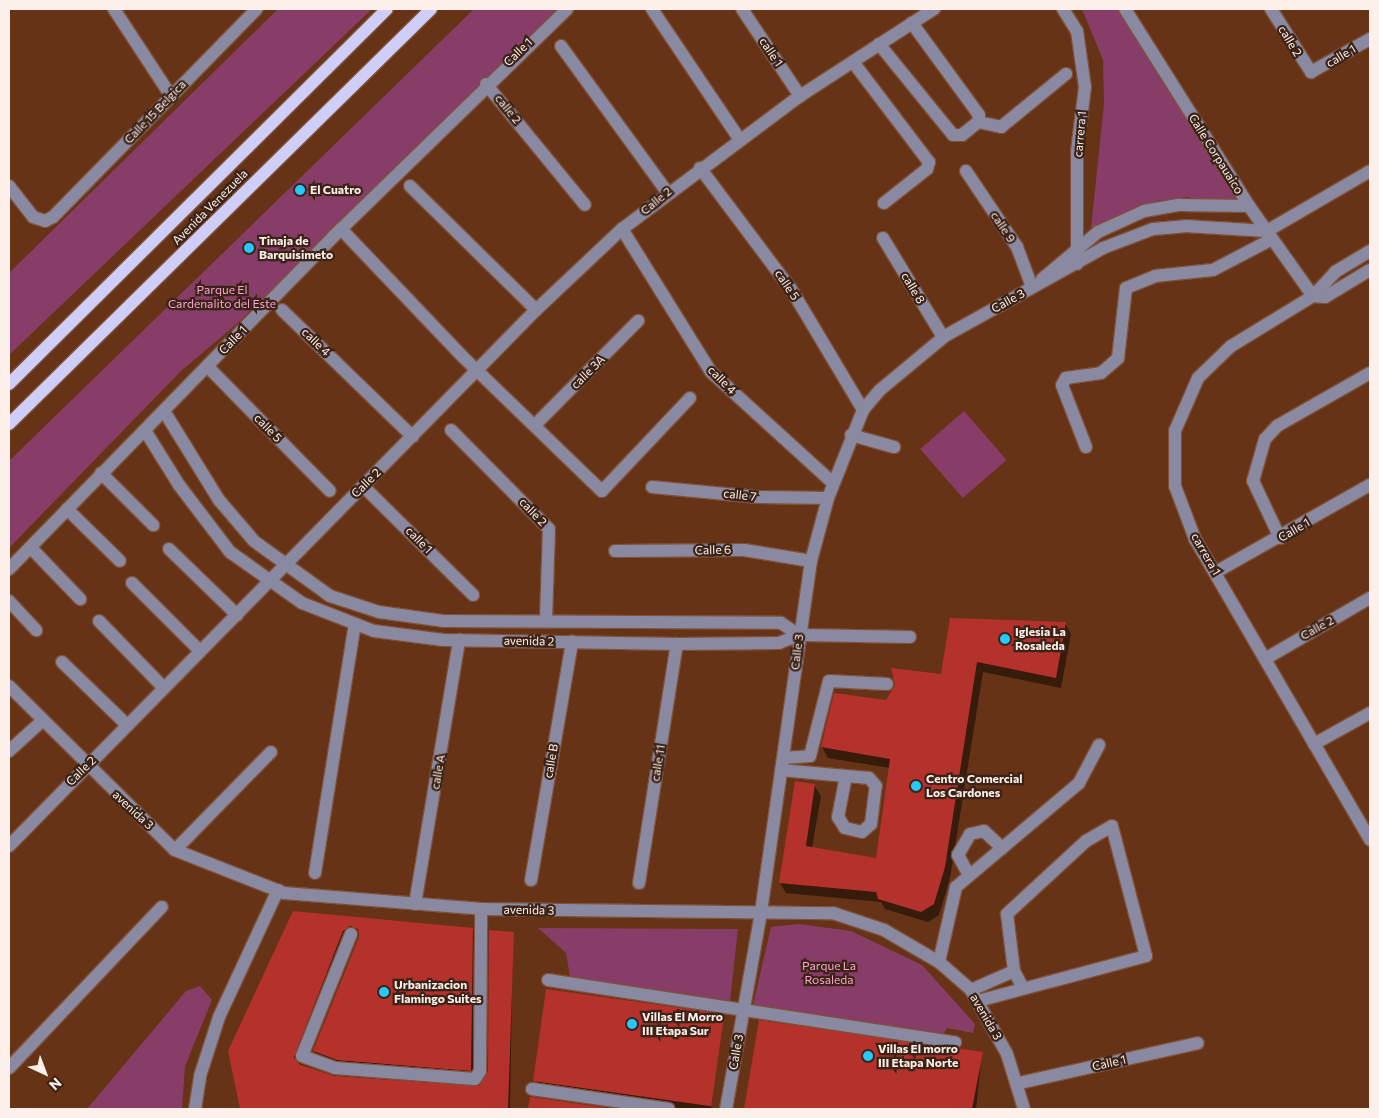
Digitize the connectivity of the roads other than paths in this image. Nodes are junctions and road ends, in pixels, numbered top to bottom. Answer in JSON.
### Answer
{"nodes":[{"id":1,"x":114,"y":9,"type":"edge"},
{"id":2,"x":257,"y":9,"type":"edge"},
{"id":3,"x":387,"y":9,"type":"edge"},
{"id":4,"x":431,"y":9,"type":"edge"},
{"id":5,"x":567,"y":9,"type":"edge"},
{"id":6,"x":652,"y":9,"type":"edge"},
{"id":7,"x":742,"y":9,"type":"edge"},
{"id":8,"x":934,"y":9,"type":"edge"},
{"id":9,"x":1062,"y":9,"type":"edge"},
{"id":10,"x":1125,"y":9,"type":"edge"},
{"id":11,"x":1271,"y":9,"type":"edge"},
{"id":12,"x":912,"y":23,"type":"junction"},
{"id":13,"x":1370,"y":38,"type":"edge"},
{"id":14,"x":879,"y":44,"type":"junction"},
{"id":15,"x":561,"y":46,"type":"dead end"},
{"id":16,"x":853,"y":62,"type":"junction"},
{"id":17,"x":1311,"y":72,"type":"joint"},
{"id":18,"x":1066,"y":74,"type":"dead end"},
{"id":19,"x":486,"y":84,"type":"junction"},
{"id":20,"x":170,"y":96,"type":"junction"},
{"id":21,"x":800,"y":96,"type":"junction"},
{"id":22,"x":978,"y":122,"type":"junction"},
{"id":23,"x":740,"y":140,"type":"junction"},
{"id":24,"x":700,"y":168,"type":"junction"},
{"id":25,"x":966,"y":171,"type":"dead end"},
{"id":26,"x":1370,"y":171,"type":"edge"},
{"id":27,"x":9,"y":185,"type":"edge"},
{"id":28,"x":410,"y":186,"type":"dead end"},
{"id":29,"x":667,"y":192,"type":"junction"},
{"id":30,"x":884,"y":202,"type":"dead end"},
{"id":31,"x":585,"y":205,"type":"dead end"},
{"id":32,"x":1248,"y":206,"type":"junction"},
{"id":33,"x":341,"y":229,"type":"junction"},
{"id":34,"x":622,"y":229,"type":"junction"},
{"id":35,"x":1269,"y":235,"type":"junction"},
{"id":36,"x":883,"y":238,"type":"dead end"},
{"id":37,"x":1078,"y":247,"type":"junction"},
{"id":38,"x":1370,"y":250,"type":"edge"},
{"id":39,"x":1076,"y":264,"type":"junction"},
{"id":40,"x":1370,"y":270,"type":"edge"},
{"id":41,"x":1032,"y":287,"type":"junction"},
{"id":42,"x":1313,"y":296,"type":"junction"},
{"id":43,"x":282,"y":310,"type":"dead end"},
{"id":44,"x":536,"y":310,"type":"junction"},
{"id":45,"x":638,"y":321,"type":"dead end"},
{"id":46,"x":943,"y":337,"type":"junction"},
{"id":47,"x":207,"y":366,"type":"junction"},
{"id":48,"x":478,"y":370,"type":"junction"},
{"id":49,"x":1370,"y":373,"type":"edge"},
{"id":50,"x":9,"y":384,"type":"edge"},
{"id":51,"x":690,"y":398,"type":"dead end"},
{"id":52,"x":863,"y":410,"type":"junction"},
{"id":53,"x":164,"y":411,"type":"junction"},
{"id":54,"x":537,"y":423,"type":"junction"},
{"id":55,"x":9,"y":424,"type":"edge"},
{"id":56,"x":450,"y":430,"type":"dead end"},
{"id":57,"x":146,"y":432,"type":"junction"},
{"id":58,"x":851,"y":435,"type":"junction"},
{"id":59,"x":413,"y":437,"type":"junction"},
{"id":60,"x":894,"y":447,"type":"dead end"},
{"id":61,"x":1086,"y":447,"type":"dead end"},
{"id":62,"x":101,"y":473,"type":"junction"},
{"id":63,"x":833,"y":483,"type":"junction"},
{"id":64,"x":1370,"y":485,"type":"edge"},
{"id":65,"x":363,"y":486,"type":"junction"},
{"id":66,"x":652,"y":488,"type":"dead end"},
{"id":67,"x":330,"y":491,"type":"dead end"},
{"id":68,"x":828,"y":498,"type":"junction"},
{"id":69,"x":67,"y":509,"type":"junction"},
{"id":70,"x":153,"y":525,"type":"dead end"},
{"id":71,"x":1280,"y":538,"type":"junction"},
{"id":72,"x":31,"y":548,"type":"junction"},
{"id":73,"x":168,"y":549,"type":"dead end"},
{"id":74,"x":615,"y":551,"type":"dead end"},
{"id":75,"x":811,"y":560,"type":"junction"},
{"id":76,"x":120,"y":561,"type":"dead end"},
{"id":77,"x":286,"y":566,"type":"junction"},
{"id":78,"x":9,"y":569,"type":"edge"},
{"id":79,"x":1216,"y":572,"type":"junction"},
{"id":80,"x":132,"y":583,"type":"dead end"},
{"id":81,"x":269,"y":583,"type":"junction"},
{"id":82,"x":473,"y":595,"type":"dead end"},
{"id":83,"x":1370,"y":598,"type":"edge"},
{"id":84,"x":80,"y":599,"type":"dead end"},
{"id":85,"x":9,"y":601,"type":"edge"},
{"id":86,"x":237,"y":615,"type":"junction"},
{"id":87,"x":99,"y":621,"type":"dead end"},
{"id":88,"x":546,"y":621,"type":"junction"},
{"id":89,"x":355,"y":624,"type":"junction"},
{"id":90,"x":36,"y":630,"type":"dead end"},
{"id":91,"x":799,"y":635,"type":"junction"},
{"id":92,"x":910,"y":637,"type":"dead end"},
{"id":93,"x":459,"y":640,"type":"junction"},
{"id":94,"x":572,"y":642,"type":"junction"},
{"id":95,"x":677,"y":644,"type":"junction"},
{"id":96,"x":200,"y":651,"type":"junction"},
{"id":97,"x":1265,"y":659,"type":"junction"},
{"id":98,"x":62,"y":662,"type":"dead end"},
{"id":99,"x":887,"y":684,"type":"dead end"},
{"id":100,"x":9,"y":686,"type":"edge"},
{"id":101,"x":164,"y":688,"type":"junction"},
{"id":102,"x":1370,"y":713,"type":"edge"},
{"id":103,"x":41,"y":722,"type":"junction"},
{"id":104,"x":127,"y":725,"type":"junction"},
{"id":105,"x":1314,"y":744,"type":"junction"},
{"id":106,"x":1099,"y":745,"type":"dead end"},
{"id":107,"x":9,"y":750,"type":"edge"},
{"id":108,"x":271,"y":752,"type":"dead end"},
{"id":109,"x":782,"y":764,"type":"junction"},
{"id":110,"x":87,"y":766,"type":"junction"},
{"id":111,"x":846,"y":776,"type":"junction"},
{"id":112,"x":1366,"y":825,"type":"edge"},
{"id":113,"x":1370,"y":840,"type":"edge"},
{"id":114,"x":9,"y":846,"type":"edge"},
{"id":115,"x":1002,"y":848,"type":"junction"},
{"id":116,"x":175,"y":850,"type":"junction"},
{"id":117,"x":315,"y":873,"type":"dead end"},
{"id":118,"x":969,"y":875,"type":"junction"},
{"id":119,"x":530,"y":880,"type":"dead end"},
{"id":120,"x":639,"y":883,"type":"dead end"},
{"id":121,"x":278,"y":890,"type":"junction"},
{"id":122,"x":415,"y":904,"type":"junction"},
{"id":123,"x":162,"y":907,"type":"dead end"},
{"id":124,"x":481,"y":909,"type":"junction"},
{"id":125,"x":761,"y":912,"type":"junction"},
{"id":126,"x":351,"y":934,"type":"dead end"},
{"id":127,"x":939,"y":962,"type":"junction"},
{"id":128,"x":1014,"y":971,"type":"junction"},
{"id":129,"x":548,"y":980,"type":"dead end"},
{"id":130,"x":1022,"y":986,"type":"junction"},
{"id":131,"x":975,"y":996,"type":"junction"},
{"id":132,"x":744,"y":1008,"type":"junction"},
{"id":133,"x":955,"y":1042,"type":"dead end"},
{"id":134,"x":1198,"y":1043,"type":"dead end"},
{"id":135,"x":9,"y":1068,"type":"edge"},
{"id":136,"x":1020,"y":1083,"type":"junction"},
{"id":137,"x":532,"y":1089,"type":"dead end"},
{"id":138,"x":195,"y":1109,"type":"edge"},
{"id":139,"x":669,"y":1109,"type":"edge"},
{"id":140,"x":726,"y":1109,"type":"edge"},
{"id":141,"x":1024,"y":1109,"type":"edge"}],
"edges":[{"from":1,"to":20,"type":"street"},
{"from":2,"to":20,"type":"street","name":"Calle 15 Belgica"},
{"from":3,"to":50,"type":"main road","name":"Avenida Venezuela"},
{"from":4,"to":55,"type":"main road","name":"Avenida Venezuela"},
{"from":5,"to":19,"type":"street","name":"Calle 1"},
{"from":6,"to":23,"type":"street"},
{"from":7,"to":21,"type":"street","name":"calle 1"},
{"from":8,"to":12,"type":"street","name":"Calle 2"},
{"from":9,"to":37,"type":"street","name":"carrera 1"},
{"from":10,"to":32,"type":"street","name":"Calle Corpauaico"},
{"from":11,"to":17,"type":"street","name":"calle 2"},
{"from":12,"to":14,"type":"street","name":"Calle 2"},
{"from":12,"to":22,"type":"street"},
{"from":13,"to":17,"type":"street","name":"calle 1"},
{"from":14,"to":16,"type":"street","name":"Calle 2"},
{"from":14,"to":22,"type":"street"},
{"from":15,"to":29,"type":"street"},
{"from":16,"to":21,"type":"street","name":"Calle 2"},
{"from":16,"to":30,"type":"street"},
{"from":18,"to":22,"type":"street"},
{"from":19,"to":31,"type":"street","name":"calle 2"},
{"from":19,"to":33,"type":"street","name":"Calle 1"},
{"from":20,"to":27,"type":"street","name":"Calle 15 Belgica"},
{"from":21,"to":23,"type":"street","name":"Calle 2"},
{"from":23,"to":24,"type":"street","name":"Calle 2"},
{"from":24,"to":29,"type":"street","name":"Calle 2"},
{"from":24,"to":52,"type":"street","name":"calle 5"},
{"from":25,"to":41,"type":"street","name":"calle 9"},
{"from":26,"to":35,"type":"street"},
{"from":28,"to":44,"type":"street"},
{"from":29,"to":34,"type":"street","name":"Calle 2"},
{"from":32,"to":35,"type":"street","name":"Calle Corpauaico"},
{"from":32,"to":37,"type":"street"},
{"from":33,"to":47,"type":"street","name":"Calle 1"},
{"from":33,"to":48,"type":"street"},
{"from":34,"to":44,"type":"street","name":"Calle 2"},
{"from":34,"to":63,"type":"street","name":"calle 4"},
{"from":35,"to":39,"type":"street"},
{"from":35,"to":42,"type":"street","name":"Calle Corpauaico"},
{"from":35,"to":61,"type":"street"},
{"from":36,"to":46,"type":"street","name":"calle 8"},
{"from":37,"to":39,"type":"street","name":"carrera 1"},
{"from":37,"to":41,"type":"street"},
{"from":38,"to":42,"type":"street"},
{"from":39,"to":41,"type":"street"},
{"from":40,"to":42,"type":"street"},
{"from":41,"to":46,"type":"street","name":"Calle 3"},
{"from":42,"to":79,"type":"street","name":"carrera 1"},
{"from":43,"to":59,"type":"street","name":"calle 4"},
{"from":44,"to":48,"type":"street","name":"Calle 2"},
{"from":45,"to":54,"type":"street","name":"calle 3A"},
{"from":46,"to":52,"type":"street","name":"Calle 3"},
{"from":47,"to":53,"type":"street","name":"Calle 1"},
{"from":47,"to":67,"type":"street","name":"calle 5"},
{"from":48,"to":54,"type":"street"},
{"from":48,"to":59,"type":"street","name":"Calle 2"},
{"from":49,"to":71,"type":"street"},
{"from":51,"to":54,"type":"street"},
{"from":52,"to":58,"type":"street","name":"Calle 3"},
{"from":53,"to":57,"type":"street","name":"Calle 1"},
{"from":53,"to":77,"type":"street"},
{"from":56,"to":88,"type":"street","name":"calle 2"},
{"from":57,"to":62,"type":"street","name":"Calle 1"},
{"from":57,"to":81,"type":"street","name":"avenida 2"},
{"from":58,"to":60,"type":"street"},
{"from":58,"to":63,"type":"street","name":"Calle 3"},
{"from":59,"to":65,"type":"street","name":"Calle 2"},
{"from":62,"to":69,"type":"street","name":"Calle 1"},
{"from":62,"to":70,"type":"street"},
{"from":63,"to":68,"type":"street","name":"Calle 3"},
{"from":64,"to":71,"type":"street","name":"Calle 1"},
{"from":65,"to":77,"type":"street","name":"Calle 2"},
{"from":65,"to":82,"type":"street","name":"calle 1"},
{"from":66,"to":68,"type":"street","name":"calle 7"},
{"from":68,"to":75,"type":"street","name":"Calle 3"},
{"from":69,"to":72,"type":"street","name":"Calle 1"},
{"from":69,"to":76,"type":"street"},
{"from":71,"to":79,"type":"street","name":"Calle 1"},
{"from":72,"to":78,"type":"street","name":"Calle 1"},
{"from":72,"to":84,"type":"street"},
{"from":73,"to":86,"type":"street"},
{"from":74,"to":75,"type":"street","name":"Calle 6"},
{"from":75,"to":91,"type":"street","name":"Calle 3"},
{"from":77,"to":81,"type":"street","name":"Calle 2"},
{"from":77,"to":88,"type":"street"},
{"from":79,"to":97,"type":"street","name":"carrera 1"},
{"from":80,"to":96,"type":"street"},
{"from":81,"to":86,"type":"street","name":"Calle 2"},
{"from":81,"to":89,"type":"street","name":"avenida 2"},
{"from":83,"to":97,"type":"street","name":"Calle 2"},
{"from":85,"to":90,"type":"street"},
{"from":86,"to":96,"type":"street","name":"Calle 2"},
{"from":87,"to":101,"type":"street"},
{"from":88,"to":91,"type":"street"},
{"from":89,"to":93,"type":"street","name":"avenida 2"},
{"from":89,"to":117,"type":"street"},
{"from":91,"to":92,"type":"street"},
{"from":91,"to":95,"type":"street","name":"avenida 2"},
{"from":91,"to":109,"type":"street","name":"Calle 3"},
{"from":93,"to":94,"type":"street","name":"avenida 2"},
{"from":93,"to":122,"type":"street","name":"calle A"},
{"from":94,"to":95,"type":"street","name":"avenida 2"},
{"from":94,"to":119,"type":"street","name":"calle B"},
{"from":95,"to":120,"type":"street","name":"calle 11"},
{"from":96,"to":101,"type":"street","name":"Calle 2"},
{"from":97,"to":105,"type":"street","name":"carrera 1"},
{"from":98,"to":104,"type":"street"},
{"from":99,"to":109,"type":"street"},
{"from":100,"to":103,"type":"street","name":"avenida 3"},
{"from":101,"to":104,"type":"street","name":"Calle 2"},
{"from":102,"to":105,"type":"street"},
{"from":103,"to":107,"type":"street"},
{"from":103,"to":110,"type":"street","name":"avenida 3"},
{"from":104,"to":110,"type":"street","name":"Calle 2"},
{"from":105,"to":112,"type":"street","name":"carrera 1"},
{"from":106,"to":115,"type":"street"},
{"from":108,"to":116,"type":"street"},
{"from":109,"to":111,"type":"street"},
{"from":109,"to":125,"type":"street","name":"Calle 3"},
{"from":110,"to":114,"type":"street","name":"Calle 2"},
{"from":110,"to":116,"type":"street","name":"avenida 3"},
{"from":111,"to":111,"type":"street"},
{"from":112,"to":113,"type":"street","name":"carrera 1"},
{"from":115,"to":118,"type":"street"},
{"from":115,"to":118,"type":"street"},
{"from":116,"to":121,"type":"street","name":"avenida 3"},
{"from":118,"to":127,"type":"street"},
{"from":121,"to":122,"type":"street","name":"avenida 3"},
{"from":121,"to":138,"type":"street"},
{"from":122,"to":124,"type":"street","name":"avenida 3"},
{"from":123,"to":135,"type":"street"},
{"from":124,"to":125,"type":"street","name":"avenida 3"},
{"from":124,"to":126,"type":"street"},
{"from":125,"to":127,"type":"street","name":"avenida 3"},
{"from":125,"to":132,"type":"street","name":"Calle 3"},
{"from":127,"to":131,"type":"street","name":"avenida 3"},
{"from":128,"to":130,"type":"street"},
{"from":128,"to":130,"type":"street"},
{"from":128,"to":131,"type":"street"},
{"from":129,"to":132,"type":"street"},
{"from":130,"to":131,"type":"street"},
{"from":131,"to":136,"type":"street","name":"avenida 3"},
{"from":132,"to":133,"type":"street"},
{"from":132,"to":140,"type":"street","name":"Calle 3"},
{"from":134,"to":136,"type":"street","name":"Calle 1"},
{"from":136,"to":141,"type":"street","name":"avenida 3"},
{"from":137,"to":139,"type":"street"}]}
